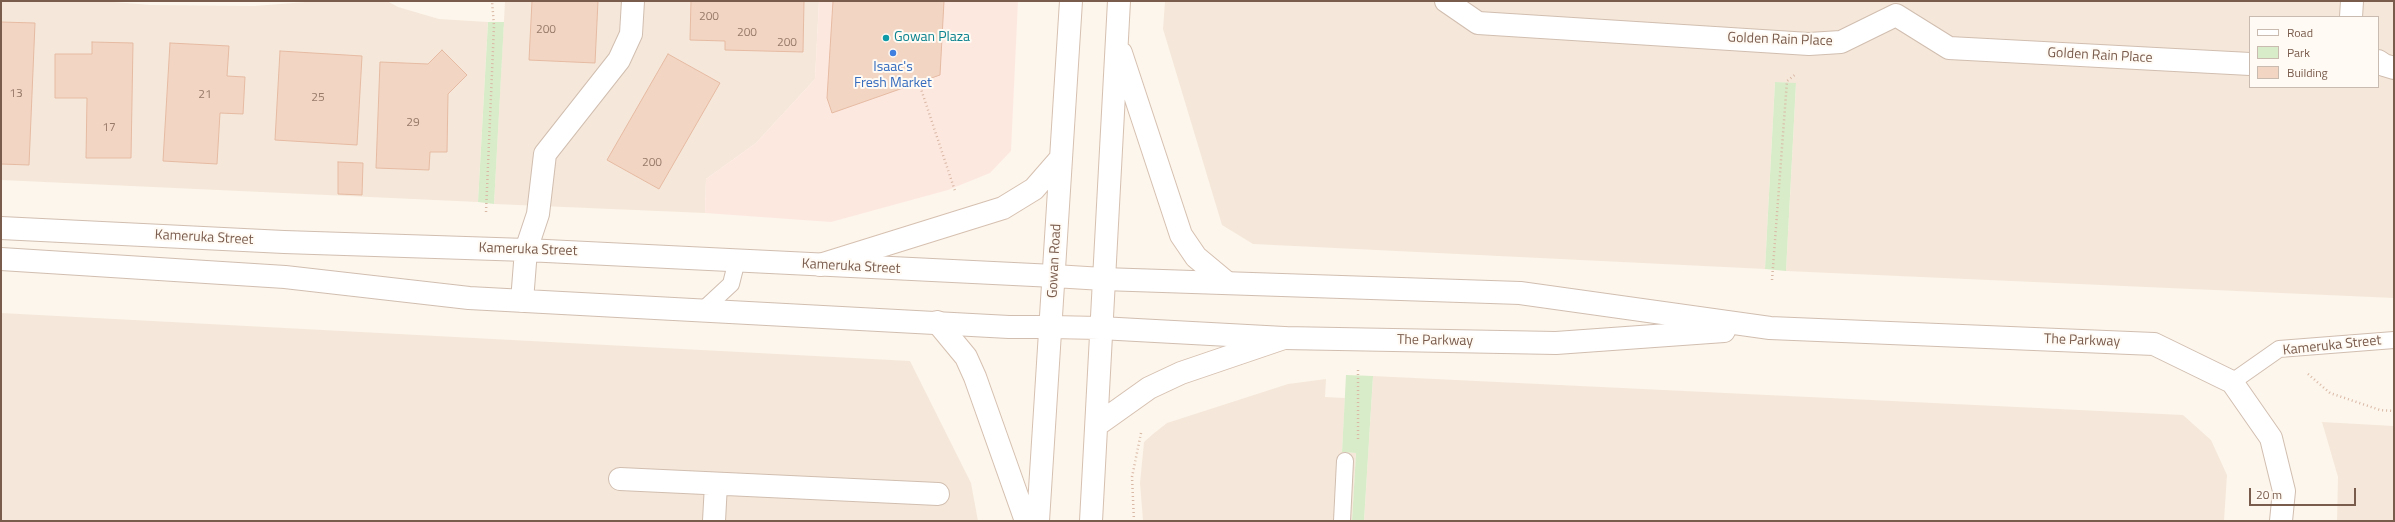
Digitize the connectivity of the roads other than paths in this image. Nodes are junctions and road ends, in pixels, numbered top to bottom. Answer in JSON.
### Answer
{"nodes":[{"id":1,"x":633,"y":1,"type":"edge"},
{"id":2,"x":1071,"y":1,"type":"edge"},
{"id":3,"x":1119,"y":1,"type":"edge"},
{"id":4,"x":1446,"y":1,"type":"edge"},
{"id":5,"x":2352,"y":1,"type":"edge"},
{"id":6,"x":1897,"y":8,"type":"edge"},
{"id":7,"x":2351,"y":16,"type":"edge"},
{"id":8,"x":1117,"y":40,"type":"junction"},
{"id":9,"x":2379,"y":61,"type":"edge"},
{"id":10,"x":2249,"y":64,"type":"edge"},
{"id":11,"x":2394,"y":68,"type":"edge"},
{"id":12,"x":1061,"y":158,"type":"junction"},
{"id":13,"x":1,"y":228,"type":"edge"},
{"id":14,"x":526,"y":250,"type":"junction"},
{"id":15,"x":1,"y":259,"type":"edge"},
{"id":16,"x":737,"y":260,"type":"junction"},
{"id":17,"x":820,"y":265,"type":"junction"},
{"id":18,"x":1054,"y":276,"type":"junction"},
{"id":19,"x":1103,"y":279,"type":"junction"},
{"id":20,"x":1226,"y":282,"type":"junction"},
{"id":21,"x":522,"y":301,"type":"junction"},
{"id":22,"x":703,"y":310,"type":"junction"},
{"id":23,"x":937,"y":322,"type":"junction"},
{"id":24,"x":1051,"y":327,"type":"junction"},
{"id":25,"x":1100,"y":328,"type":"junction"},
{"id":26,"x":1770,"y":328,"type":"junction"},
{"id":27,"x":1284,"y":338,"type":"junction"},
{"id":28,"x":2394,"y":340,"type":"edge"},
{"id":29,"x":2232,"y":382,"type":"junction"},
{"id":30,"x":1097,"y":425,"type":"junction"},
{"id":31,"x":1345,"y":461,"type":"dead end"},
{"id":32,"x":620,"y":479,"type":"dead end"},
{"id":33,"x":716,"y":484,"type":"junction"},
{"id":34,"x":938,"y":494,"type":"dead end"},
{"id":35,"x":714,"y":521,"type":"edge"},
{"id":36,"x":1026,"y":521,"type":"edge"},
{"id":37,"x":1038,"y":521,"type":"edge"},
{"id":38,"x":1091,"y":521,"type":"edge"},
{"id":39,"x":1342,"y":521,"type":"edge"},
{"id":40,"x":2281,"y":521,"type":"edge"}],
"edges":[{"from":1,"to":14,"type":"street"},
{"from":2,"to":12,"type":"street","name":"Gowan Road"},
{"from":3,"to":8,"type":"street"},
{"from":4,"to":6,"type":"street","name":"Golden Rain Place"},
{"from":5,"to":7,"type":"street"},
{"from":6,"to":10,"type":"street","name":"Golden Rain Place"},
{"from":8,"to":19,"type":"street"},
{"from":8,"to":20,"type":"street"},
{"from":9,"to":11,"type":"street"},
{"from":12,"to":17,"type":"street"},
{"from":12,"to":18,"type":"street","name":"Gowan Road"},
{"from":13,"to":14,"type":"street","name":"Kameruka Street"},
{"from":14,"to":16,"type":"street","name":"Kameruka Street"},
{"from":14,"to":21,"type":"street"},
{"from":15,"to":21,"type":"street"},
{"from":16,"to":17,"type":"street","name":"Kameruka Street"},
{"from":16,"to":22,"type":"lane"},
{"from":17,"to":18,"type":"street","name":"Kameruka Street"},
{"from":18,"to":19,"type":"street","name":"Kameruka Street"},
{"from":18,"to":24,"type":"street","name":"Gowan Road"},
{"from":19,"to":20,"type":"street","name":"The Parkway"},
{"from":19,"to":25,"type":"street"},
{"from":20,"to":26,"type":"street","name":"The Parkway"},
{"from":21,"to":22,"type":"street"},
{"from":22,"to":23,"type":"street"},
{"from":23,"to":24,"type":"street"},
{"from":23,"to":36,"type":"street"},
{"from":24,"to":25,"type":"street","name":"The Parkway"},
{"from":24,"to":37,"type":"street","name":"Gowan Road"},
{"from":25,"to":27,"type":"street","name":"The Parkway"},
{"from":25,"to":30,"type":"street"},
{"from":26,"to":27,"type":"street","name":"The Parkway"},
{"from":26,"to":29,"type":"street","name":"The Parkway"},
{"from":27,"to":30,"type":"street"},
{"from":28,"to":29,"type":"lane","name":"Kameruka Street"},
{"from":29,"to":40,"type":"street","name":"The Parkway"},
{"from":30,"to":38,"type":"street"},
{"from":31,"to":39,"type":"lane"},
{"from":32,"to":33,"type":"street"},
{"from":33,"to":34,"type":"street"},
{"from":33,"to":35,"type":"street"}]}
